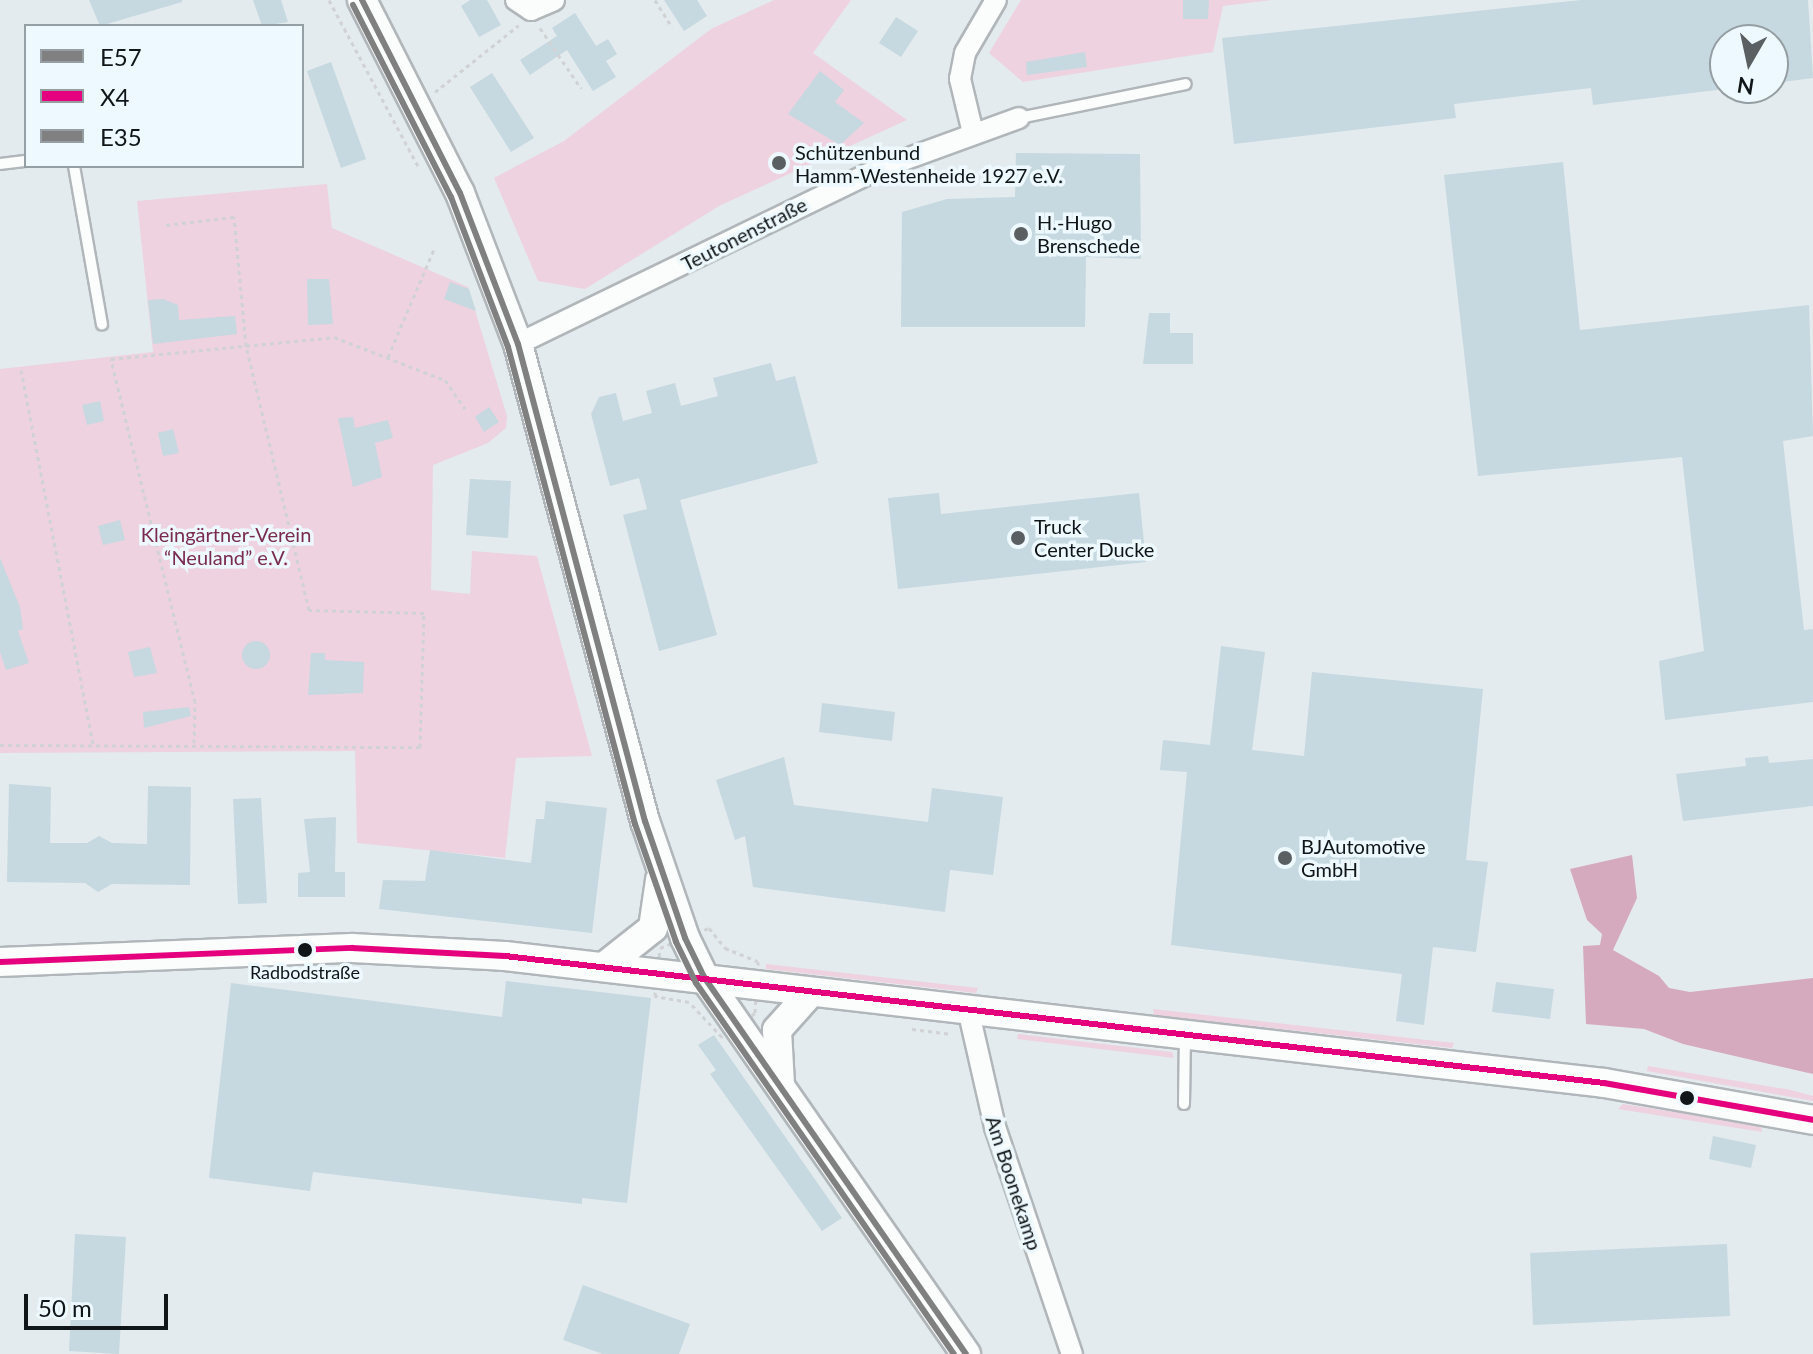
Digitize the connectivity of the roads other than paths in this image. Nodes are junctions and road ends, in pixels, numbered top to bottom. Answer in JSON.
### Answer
{"nodes":[{"id":1,"x":362,"y":0,"type":"edge"},
{"id":2,"x":554,"y":0,"type":"edge"},
{"id":3,"x":996,"y":0,"type":"edge"},
{"id":4,"x":523,"y":5,"type":"edge"},
{"id":5,"x":1186,"y":84,"type":"dead end"},
{"id":6,"x":1019,"y":118,"type":"joint"},
{"id":7,"x":973,"y":133,"type":"junction"},
{"id":8,"x":24,"y":161,"type":"edge"},
{"id":9,"x":0,"y":164,"type":"edge"},
{"id":10,"x":74,"y":168,"type":"edge"},
{"id":11,"x":102,"y":325,"type":"dead end"},
{"id":12,"x":518,"y":344,"type":"junction"},
{"id":13,"x":661,"y":871,"type":"junction"},
{"id":14,"x":0,"y":962,"type":"edge"},
{"id":15,"x":605,"y":966,"type":"junction"},
{"id":16,"x":704,"y":977,"type":"junction"},
{"id":17,"x":811,"y":992,"type":"junction"},
{"id":18,"x":970,"y":1023,"type":"junction"},
{"id":19,"x":1185,"y":1034,"type":"junction"},
{"id":20,"x":781,"y":1088,"type":"junction"},
{"id":21,"x":1184,"y":1104,"type":"dead end"},
{"id":22,"x":1813,"y":1120,"type":"edge"},
{"id":23,"x":966,"y":1354,"type":"edge"},
{"id":24,"x":1072,"y":1354,"type":"edge"}],
"edges":[{"from":1,"to":12,"type":"street"},
{"from":2,"to":4,"type":"street"},
{"from":3,"to":7,"type":"street"},
{"from":5,"to":6,"type":"lane"},
{"from":6,"to":7,"type":"street","name":"Teutonenstraße"},
{"from":7,"to":12,"type":"street","name":"Teutonenstraße"},
{"from":8,"to":9,"type":"lane"},
{"from":10,"to":11,"type":"lane"},
{"from":12,"to":13,"type":"street"},
{"from":13,"to":15,"type":"street"},
{"from":13,"to":16,"type":"street"},
{"from":14,"to":15,"type":"street"},
{"from":15,"to":16,"type":"street"},
{"from":16,"to":17,"type":"street"},
{"from":16,"to":20,"type":"street"},
{"from":17,"to":18,"type":"street"},
{"from":17,"to":20,"type":"street"},
{"from":18,"to":19,"type":"street"},
{"from":18,"to":24,"type":"street","name":"Am Boonekamp"},
{"from":19,"to":21,"type":"lane"},
{"from":19,"to":22,"type":"street"},
{"from":20,"to":23,"type":"street"}]}
